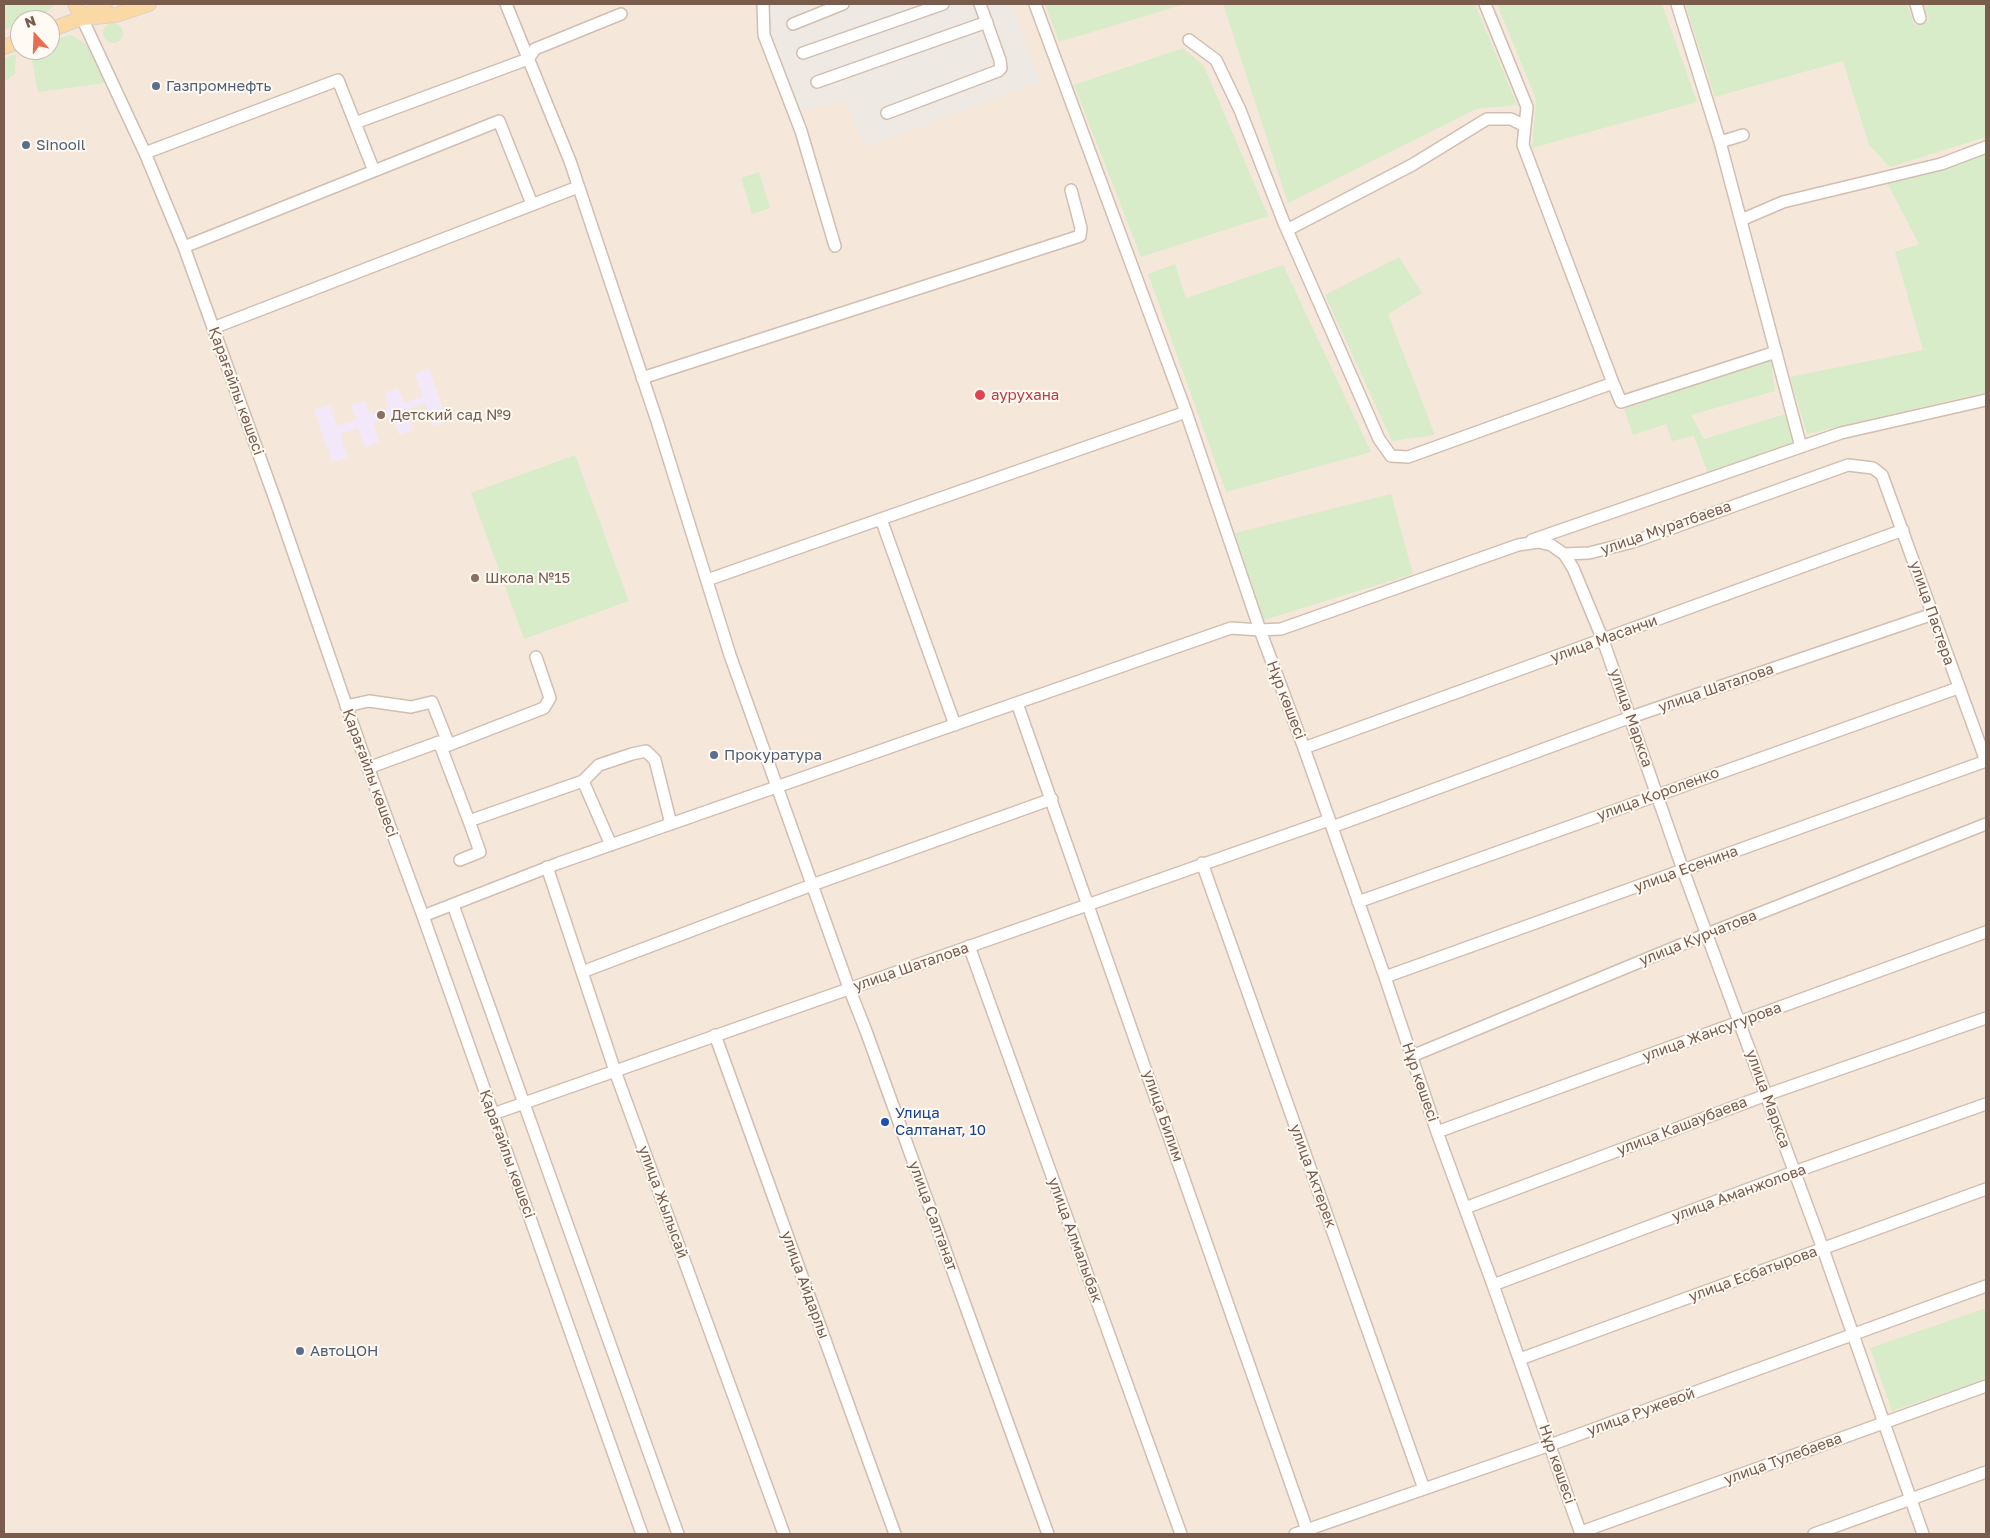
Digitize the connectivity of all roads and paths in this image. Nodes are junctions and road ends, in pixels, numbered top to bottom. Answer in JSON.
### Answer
{"nodes":[{"id":1,"x":75,"y":4,"type":"edge"},
{"id":2,"x":105,"y":4,"type":"edge"},
{"id":3,"x":149,"y":4,"type":"edge"},
{"id":4,"x":506,"y":4,"type":"edge"},
{"id":5,"x":762,"y":4,"type":"edge"},
{"id":6,"x":843,"y":4,"type":"edge"},
{"id":7,"x":943,"y":4,"type":"edge"},
{"id":8,"x":980,"y":4,"type":"edge"},
{"id":9,"x":1035,"y":4,"type":"edge"},
{"id":10,"x":1485,"y":4,"type":"edge"},
{"id":11,"x":1677,"y":4,"type":"edge"},
{"id":12,"x":1916,"y":4,"type":"edge"},
{"id":13,"x":622,"y":14,"type":"dead end"},
{"id":14,"x":82,"y":18,"type":"junction"},
{"id":15,"x":1920,"y":18,"type":"dead end"},
{"id":16,"x":987,"y":22,"type":"junction"},
{"id":17,"x":792,"y":24,"type":"dead end"},
{"id":18,"x":60,"y":26,"type":"edge"},
{"id":19,"x":1190,"y":40,"type":"dead end"},
{"id":20,"x":803,"y":53,"type":"dead end"},
{"id":21,"x":528,"y":59,"type":"junction"},
{"id":22,"x":816,"y":82,"type":"dead end"},
{"id":23,"x":887,"y":114,"type":"dead end"},
{"id":24,"x":355,"y":123,"type":"junction"},
{"id":25,"x":1525,"y":126,"type":"junction"},
{"id":26,"x":1743,"y":135,"type":"dead end"},
{"id":27,"x":1720,"y":142,"type":"junction"},
{"id":28,"x":1986,"y":147,"type":"edge"},
{"id":29,"x":145,"y":153,"type":"junction"},
{"id":30,"x":374,"y":171,"type":"junction"},
{"id":31,"x":578,"y":187,"type":"junction"},
{"id":32,"x":1071,"y":190,"type":"dead end"},
{"id":33,"x":532,"y":204,"type":"junction"},
{"id":34,"x":1741,"y":220,"type":"junction"},
{"id":35,"x":1287,"y":230,"type":"junction"},
{"id":36,"x":835,"y":246,"type":"dead end"},
{"id":37,"x":184,"y":247,"type":"junction"},
{"id":38,"x":213,"y":328,"type":"junction"},
{"id":39,"x":1776,"y":352,"type":"junction"},
{"id":40,"x":642,"y":378,"type":"junction"},
{"id":41,"x":1613,"y":383,"type":"junction"},
{"id":42,"x":1986,"y":400,"type":"edge"},
{"id":43,"x":1186,"y":412,"type":"junction"},
{"id":44,"x":1801,"y":447,"type":"junction"},
{"id":45,"x":1873,"y":468,"type":"joint"},
{"id":46,"x":881,"y":519,"type":"junction"},
{"id":47,"x":1904,"y":530,"type":"junction"},
{"id":48,"x":1518,"y":545,"type":"junction"},
{"id":49,"x":1564,"y":554,"type":"junction"},
{"id":50,"x":707,"y":580,"type":"junction"},
{"id":51,"x":1933,"y":614,"type":"junction"},
{"id":52,"x":1260,"y":630,"type":"junction"},
{"id":53,"x":1603,"y":640,"type":"junction"},
{"id":54,"x":536,"y":657,"type":"dead end"},
{"id":55,"x":1958,"y":688,"type":"junction"},
{"id":56,"x":1017,"y":702,"type":"junction"},
{"id":57,"x":346,"y":706,"type":"junction"},
{"id":58,"x":1631,"y":717,"type":"junction"},
{"id":59,"x":955,"y":725,"type":"junction"},
{"id":60,"x":445,"y":747,"type":"junction"},
{"id":61,"x":1304,"y":748,"type":"junction"},
{"id":62,"x":1986,"y":761,"type":"edge"},
{"id":63,"x":368,"y":768,"type":"junction"},
{"id":64,"x":584,"y":780,"type":"junction"},
{"id":65,"x":777,"y":786,"type":"junction"},
{"id":66,"x":1657,"y":794,"type":"junction"},
{"id":67,"x":1052,"y":799,"type":"junction"},
{"id":68,"x":469,"y":821,"type":"junction"},
{"id":69,"x":1330,"y":823,"type":"junction"},
{"id":70,"x":671,"y":824,"type":"junction"},
{"id":71,"x":1986,"y":824,"type":"edge"},
{"id":72,"x":611,"y":845,"type":"junction"},
{"id":73,"x":460,"y":860,"type":"dead end"},
{"id":74,"x":1202,"y":863,"type":"junction"},
{"id":75,"x":547,"y":867,"type":"junction"},
{"id":76,"x":1683,"y":870,"type":"junction"},
{"id":77,"x":812,"y":885,"type":"junction"},
{"id":78,"x":1358,"y":902,"type":"junction"},
{"id":79,"x":1088,"y":903,"type":"junction"},
{"id":80,"x":453,"y":904,"type":"junction"},
{"id":81,"x":424,"y":916,"type":"junction"},
{"id":82,"x":1986,"y":932,"type":"edge"},
{"id":83,"x":1707,"y":934,"type":"junction"},
{"id":84,"x":969,"y":946,"type":"junction"},
{"id":85,"x":582,"y":972,"type":"junction"},
{"id":86,"x":1385,"y":977,"type":"junction"},
{"id":87,"x":849,"y":988,"type":"junction"},
{"id":88,"x":1986,"y":1018,"type":"edge"},
{"id":89,"x":1739,"y":1021,"type":"junction"},
{"id":90,"x":715,"y":1035,"type":"junction"},
{"id":91,"x":1412,"y":1056,"type":"junction"},
{"id":92,"x":615,"y":1071,"type":"junction"},
{"id":93,"x":1766,"y":1095,"type":"junction"},
{"id":94,"x":524,"y":1103,"type":"junction"},
{"id":95,"x":1986,"y":1104,"type":"edge"},
{"id":96,"x":493,"y":1114,"type":"junction"},
{"id":97,"x":1437,"y":1132,"type":"junction"},
{"id":98,"x":1794,"y":1172,"type":"junction"},
{"id":99,"x":1986,"y":1190,"type":"edge"},
{"id":100,"x":1465,"y":1208,"type":"junction"},
{"id":101,"x":1823,"y":1249,"type":"junction"},
{"id":102,"x":1494,"y":1285,"type":"junction"},
{"id":103,"x":1986,"y":1286,"type":"edge"},
{"id":104,"x":1854,"y":1335,"type":"junction"},
{"id":105,"x":1520,"y":1359,"type":"junction"},
{"id":106,"x":1986,"y":1386,"type":"edge"},
{"id":107,"x":1884,"y":1423,"type":"junction"},
{"id":108,"x":1550,"y":1445,"type":"junction"},
{"id":109,"x":1986,"y":1472,"type":"edge"},
{"id":110,"x":1424,"y":1489,"type":"junction"},
{"id":111,"x":1910,"y":1499,"type":"junction"},
{"id":112,"x":1307,"y":1530,"type":"junction"},
{"id":113,"x":1581,"y":1533,"type":"edge"},
{"id":114,"x":642,"y":1534,"type":"edge"},
{"id":115,"x":678,"y":1534,"type":"edge"},
{"id":116,"x":784,"y":1534,"type":"edge"},
{"id":117,"x":895,"y":1534,"type":"edge"},
{"id":118,"x":1048,"y":1534,"type":"edge"},
{"id":119,"x":1180,"y":1534,"type":"edge"},
{"id":120,"x":1295,"y":1534,"type":"edge"},
{"id":121,"x":1814,"y":1534,"type":"edge"},
{"id":122,"x":1923,"y":1534,"type":"edge"}],
"edges":[{"from":1,"to":14,"type":"main road"},
{"from":2,"to":14,"type":"main road"},
{"from":3,"to":14,"type":"main road"},
{"from":4,"to":21,"type":"street","name":"улица Салтанат"},
{"from":5,"to":36,"type":"street"},
{"from":6,"to":17,"type":"street"},
{"from":7,"to":20,"type":"street"},
{"from":8,"to":16,"type":"street"},
{"from":9,"to":43,"type":"street","name":"Нұр көшесі"},
{"from":10,"to":25,"type":"street"},
{"from":11,"to":27,"type":"street"},
{"from":12,"to":15,"type":"street"},
{"from":13,"to":21,"type":"street"},
{"from":14,"to":18,"type":"main road"},
{"from":14,"to":29,"type":"street","name":"Қарағайлы көшесі"},
{"from":16,"to":22,"type":"street"},
{"from":16,"to":23,"type":"street"},
{"from":19,"to":35,"type":"street"},
{"from":21,"to":24,"type":"street"},
{"from":21,"to":31,"type":"street","name":"улица Салтанат"},
{"from":24,"to":29,"type":"street"},
{"from":24,"to":30,"type":"street"},
{"from":25,"to":35,"type":"street"},
{"from":25,"to":41,"type":"street"},
{"from":26,"to":27,"type":"street"},
{"from":27,"to":34,"type":"street"},
{"from":28,"to":34,"type":"street"},
{"from":29,"to":37,"type":"street","name":"Қарағайлы көшесі"},
{"from":30,"to":33,"type":"street"},
{"from":30,"to":37,"type":"street"},
{"from":31,"to":33,"type":"street"},
{"from":31,"to":40,"type":"street","name":"улица Салтанат"},
{"from":32,"to":40,"type":"street"},
{"from":33,"to":38,"type":"street"},
{"from":34,"to":39,"type":"street"},
{"from":35,"to":41,"type":"street"},
{"from":37,"to":38,"type":"street","name":"Қарағайлы көшесі"},
{"from":38,"to":57,"type":"street","name":"Қарағайлы көшесі"},
{"from":39,"to":41,"type":"street"},
{"from":39,"to":44,"type":"street"},
{"from":40,"to":50,"type":"street","name":"улица Салтанат"},
{"from":42,"to":44,"type":"street"},
{"from":43,"to":46,"type":"street"},
{"from":43,"to":52,"type":"street","name":"Нұр көшесі"},
{"from":44,"to":48,"type":"street"},
{"from":45,"to":47,"type":"street","name":"улица Пастера"},
{"from":45,"to":49,"type":"street","name":"улица Муратбаева"},
{"from":46,"to":50,"type":"street"},
{"from":46,"to":59,"type":"street"},
{"from":47,"to":51,"type":"street","name":"улица Пастера"},
{"from":47,"to":53,"type":"street","name":"улица Масанчи"},
{"from":48,"to":49,"type":"street","name":"улица Муратбаева"},
{"from":48,"to":52,"type":"street","name":"улица Муратбаева"},
{"from":49,"to":53,"type":"street","name":"улица Маркса"},
{"from":50,"to":65,"type":"street","name":"улица Салтанат"},
{"from":51,"to":55,"type":"street","name":"улица Пастера"},
{"from":51,"to":58,"type":"street","name":"улица Шаталова"},
{"from":52,"to":56,"type":"street","name":"улица Муратбаева"},
{"from":52,"to":61,"type":"street","name":"Нұр көшесі"},
{"from":53,"to":58,"type":"street","name":"улица Маркса"},
{"from":53,"to":61,"type":"street","name":"улица Масанчи"},
{"from":54,"to":60,"type":"street"},
{"from":55,"to":62,"type":"street","name":"улица Пастера"},
{"from":55,"to":66,"type":"street","name":"улица Короленко"},
{"from":56,"to":59,"type":"street","name":"улица Муратбаева"},
{"from":56,"to":67,"type":"street","name":"улица Билим"},
{"from":57,"to":60,"type":"street"},
{"from":57,"to":63,"type":"street","name":"Қарағайлы көшесі"},
{"from":58,"to":66,"type":"street","name":"улица Маркса"},
{"from":58,"to":69,"type":"street","name":"улица Шаталова"},
{"from":59,"to":65,"type":"street","name":"улица Муратбаева"},
{"from":60,"to":63,"type":"street"},
{"from":60,"to":68,"type":"street"},
{"from":61,"to":69,"type":"street","name":"Нұр көшесі"},
{"from":62,"to":76,"type":"street","name":"улица Есенина"},
{"from":63,"to":81,"type":"street","name":"Қарағайлы көшесі"},
{"from":64,"to":68,"type":"street"},
{"from":64,"to":70,"type":"street"},
{"from":64,"to":72,"type":"street"},
{"from":65,"to":70,"type":"street","name":"улица Муратбаева"},
{"from":65,"to":77,"type":"street","name":"улица Салтанат"},
{"from":66,"to":76,"type":"street","name":"улица Маркса"},
{"from":66,"to":78,"type":"street","name":"улица Короленко"},
{"from":67,"to":77,"type":"street"},
{"from":67,"to":79,"type":"street","name":"улица Билим"},
{"from":68,"to":73,"type":"street"},
{"from":69,"to":74,"type":"street","name":"улица Шаталова"},
{"from":69,"to":78,"type":"street","name":"Нұр көшесі"},
{"from":70,"to":72,"type":"street","name":"улица Муратбаева"},
{"from":71,"to":83,"type":"street","name":"улица Курчатова"},
{"from":72,"to":75,"type":"street","name":"улица Муратбаева"},
{"from":74,"to":79,"type":"street","name":"улица Шаталова"},
{"from":74,"to":110,"type":"street","name":"улица Актерек"},
{"from":75,"to":80,"type":"street","name":"улица Муратбаева"},
{"from":75,"to":85,"type":"street","name":"улица Жылысай"},
{"from":76,"to":83,"type":"street","name":"улица Маркса"},
{"from":76,"to":86,"type":"street","name":"улица Есенина"},
{"from":77,"to":85,"type":"street"},
{"from":77,"to":87,"type":"street","name":"улица Салтанат"},
{"from":78,"to":86,"type":"street","name":"Нұр көшесі"},
{"from":79,"to":84,"type":"street","name":"улица Шаталова"},
{"from":79,"to":112,"type":"street","name":"улица Билим"},
{"from":80,"to":81,"type":"street","name":"улица Муратбаева"},
{"from":80,"to":94,"type":"street"},
{"from":81,"to":96,"type":"street","name":"Қарағайлы көшесі"},
{"from":82,"to":89,"type":"street","name":"улица Жансугурова"},
{"from":83,"to":89,"type":"street","name":"улица Маркса"},
{"from":83,"to":91,"type":"street","name":"улица Курчатова"},
{"from":84,"to":87,"type":"street","name":"улица Шаталова"},
{"from":84,"to":119,"type":"street","name":"улица Алмалыбак"},
{"from":85,"to":92,"type":"street","name":"улица Жылысай"},
{"from":86,"to":91,"type":"street","name":"Нұр көшесі"},
{"from":87,"to":90,"type":"street","name":"улица Шаталова"},
{"from":87,"to":118,"type":"street","name":"улица Салтанат"},
{"from":88,"to":93,"type":"street","name":"улица Кашаубаева"},
{"from":89,"to":93,"type":"street","name":"улица Маркса"},
{"from":89,"to":97,"type":"street","name":"улица Жансугурова"},
{"from":90,"to":92,"type":"street","name":"улица Шаталова"},
{"from":90,"to":117,"type":"street","name":"улица Айдарлы"},
{"from":91,"to":97,"type":"street","name":"Нұр көшесі"},
{"from":92,"to":94,"type":"street","name":"улица Шаталова"},
{"from":92,"to":116,"type":"street","name":"улица Жылысай"},
{"from":93,"to":98,"type":"street","name":"улица Маркса"},
{"from":93,"to":100,"type":"street","name":"улица Кашаубаева"},
{"from":94,"to":96,"type":"street","name":"улица Шаталова"},
{"from":94,"to":115,"type":"street"},
{"from":95,"to":98,"type":"street","name":"улица Аманжолова"},
{"from":96,"to":114,"type":"street","name":"Қарағайлы көшесі"},
{"from":97,"to":100,"type":"street","name":"Нұр көшесі"},
{"from":98,"to":101,"type":"street","name":"улица Маркса"},
{"from":98,"to":102,"type":"street","name":"улица Аманжолова"},
{"from":99,"to":101,"type":"street","name":"улица Есбатырова"},
{"from":100,"to":102,"type":"street","name":"Нұр көшесі"},
{"from":101,"to":104,"type":"street","name":"улица Маркса"},
{"from":101,"to":105,"type":"street","name":"улица Есбатырова"},
{"from":102,"to":105,"type":"street","name":"Нұр көшесі"},
{"from":103,"to":104,"type":"street","name":"улица Ружевой"},
{"from":104,"to":107,"type":"street","name":"улица Маркса"},
{"from":104,"to":108,"type":"street","name":"улица Ружевой"},
{"from":105,"to":108,"type":"street","name":"Нұр көшесі"},
{"from":106,"to":107,"type":"street","name":"улица Тулебаева"},
{"from":107,"to":111,"type":"street","name":"улица Маркса"},
{"from":107,"to":113,"type":"street","name":"улица Тулебаева"},
{"from":108,"to":110,"type":"street","name":"улица Ружевой"},
{"from":108,"to":113,"type":"street","name":"Нұр көшесі"},
{"from":109,"to":111,"type":"street"},
{"from":110,"to":112,"type":"street","name":"улица Ружевой"},
{"from":111,"to":121,"type":"street"},
{"from":111,"to":122,"type":"street","name":"улица Маркса"},
{"from":112,"to":120,"type":"street","name":"улица Ружевой"}]}
